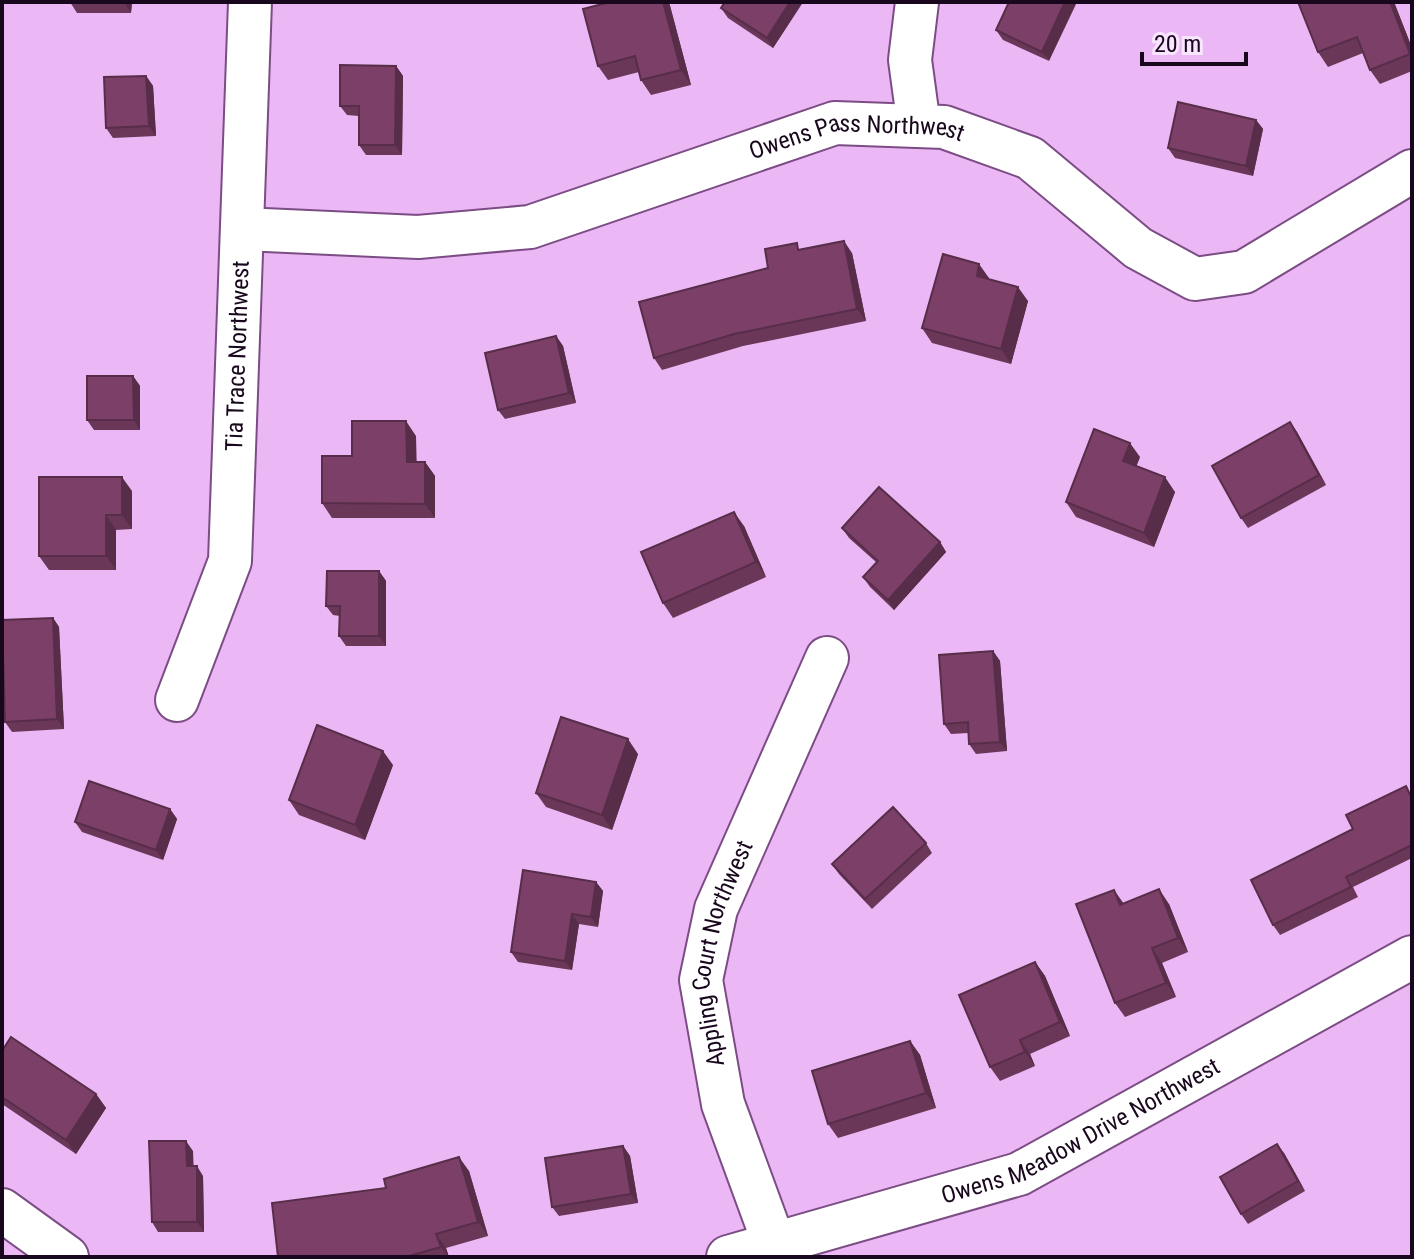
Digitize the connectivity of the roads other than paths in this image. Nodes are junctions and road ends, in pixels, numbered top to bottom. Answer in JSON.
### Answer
{"nodes":[{"id":1,"x":250,"y":2,"type":"edge"},
{"id":2,"x":917,"y":2,"type":"edge"},
{"id":3,"x":919,"y":126,"type":"junction"},
{"id":4,"x":1412,"y":171,"type":"edge"},
{"id":5,"x":243,"y":229,"type":"junction"},
{"id":6,"x":827,"y":658,"type":"dead end"},
{"id":7,"x":177,"y":700,"type":"dead end"},
{"id":8,"x":1412,"y":957,"type":"edge"},
{"id":9,"x":2,"y":1210,"type":"edge"},
{"id":10,"x":776,"y":1250,"type":"edge"},
{"id":11,"x":67,"y":1257,"type":"edge"},
{"id":12,"x":728,"y":1257,"type":"edge"}],
"edges":[{"from":1,"to":5,"type":"street","name":"Tia Trace Northwest"},
{"from":2,"to":3,"type":"street"},
{"from":3,"to":4,"type":"street","name":"Owens Pass Northwest"},
{"from":3,"to":5,"type":"street","name":"Owens Pass Northwest"},
{"from":5,"to":7,"type":"street","name":"Tia Trace Northwest"},
{"from":6,"to":10,"type":"street","name":"Appling Court Northwest"},
{"from":8,"to":10,"type":"street","name":"Owens Meadow Drive Northwest"},
{"from":9,"to":11,"type":"street"},
{"from":10,"to":12,"type":"street","name":"Owens Meadow Drive Northwest"}]}
